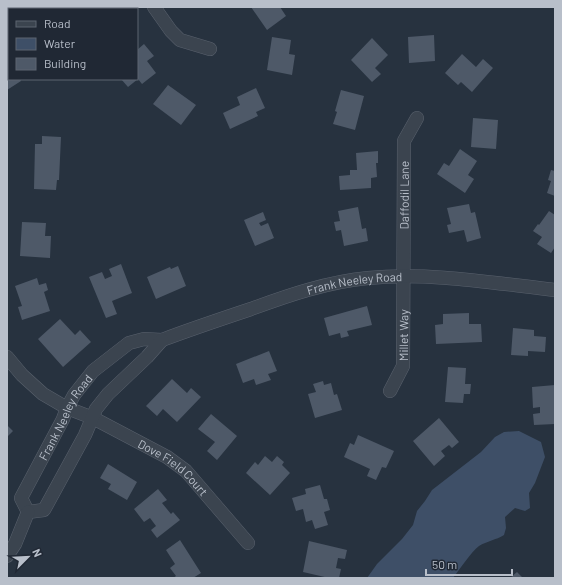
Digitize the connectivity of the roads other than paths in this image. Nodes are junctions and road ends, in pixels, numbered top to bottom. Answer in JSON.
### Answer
{"nodes":[{"id":1,"x":154,"y":7,"type":"edge"},
{"id":2,"x":210,"y":49,"type":"dead end"},
{"id":3,"x":417,"y":118,"type":"dead end"},
{"id":4,"x":403,"y":276,"type":"junction"},
{"id":5,"x":555,"y":290,"type":"edge"},
{"id":6,"x":162,"y":340,"type":"junction"},
{"id":7,"x":7,"y":357,"type":"edge"},
{"id":8,"x":390,"y":391,"type":"dead end"},
{"id":9,"x":67,"y":408,"type":"junction"},
{"id":10,"x":87,"y":415,"type":"junction"},
{"id":11,"x":28,"y":512,"type":"junction"},
{"id":12,"x":248,"y":543,"type":"dead end"},
{"id":13,"x":7,"y":556,"type":"edge"}],
"edges":[{"from":1,"to":2,"type":"street"},
{"from":3,"to":4,"type":"street","name":"Daffodil Lane"},
{"from":4,"to":5,"type":"street","name":"Frank Neeley Road"},
{"from":4,"to":6,"type":"street","name":"Frank Neeley Road"},
{"from":4,"to":8,"type":"street","name":"Millet Way"},
{"from":6,"to":9,"type":"street","name":"Frank Neeley Road"},
{"from":6,"to":10,"type":"street","name":"Frank Neeley Road"},
{"from":7,"to":9,"type":"street","name":"Dove Field Court"},
{"from":9,"to":10,"type":"street","name":"Dove Field Court"},
{"from":9,"to":11,"type":"street","name":"Frank Neeley Road"},
{"from":10,"to":11,"type":"street","name":"Frank Neeley Road"},
{"from":10,"to":12,"type":"street","name":"Dove Field Court"},
{"from":11,"to":13,"type":"street"}]}
